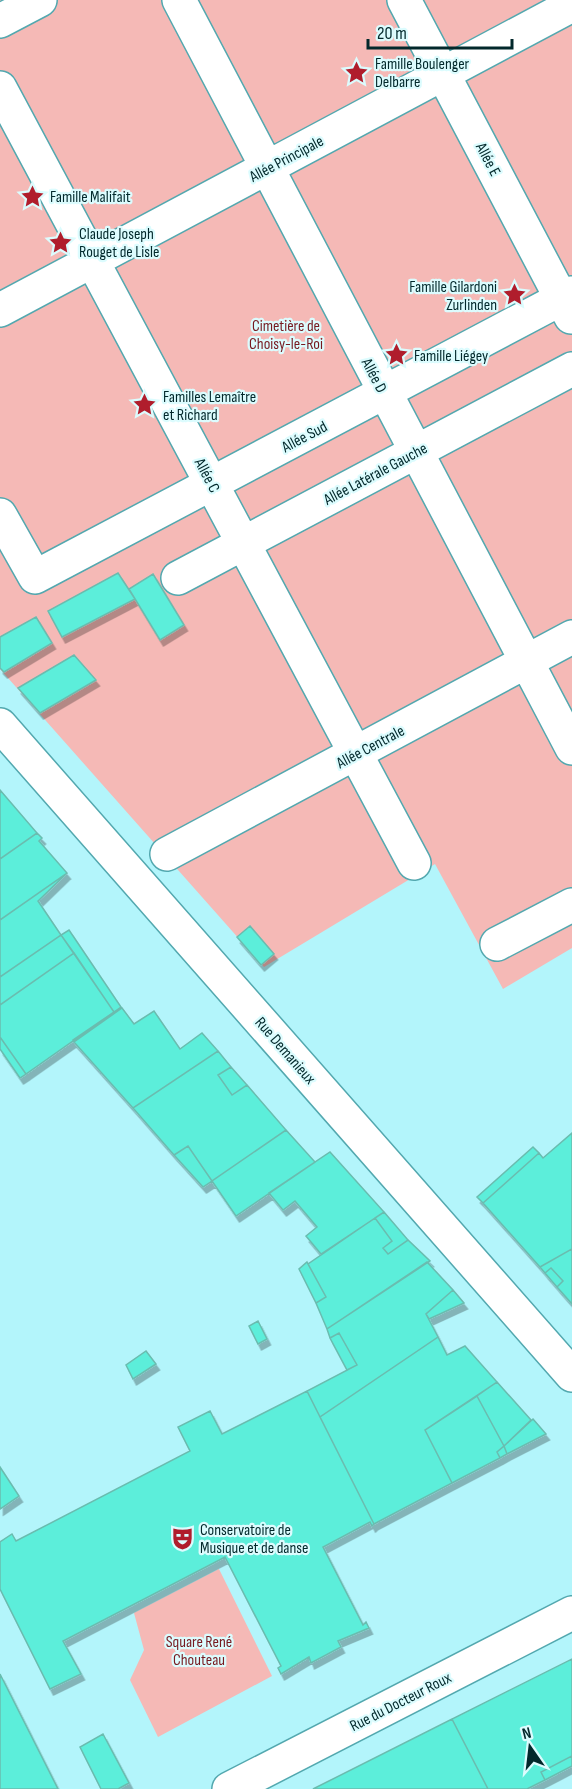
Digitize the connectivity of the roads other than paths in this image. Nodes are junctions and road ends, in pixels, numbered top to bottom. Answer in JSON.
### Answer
{"nodes":[{"id":1,"x":40,"y":0,"type":"edge"},
{"id":2,"x":179,"y":0,"type":"edge"},
{"id":3,"x":404,"y":0,"type":"edge"},
{"id":4,"x":572,"y":5,"type":"edge"},
{"id":5,"x":0,"y":21,"type":"edge"},
{"id":6,"x":444,"y":74,"type":"junction"},
{"id":7,"x":0,"y":88,"type":"edge"},
{"id":8,"x":266,"y":168,"type":"junction"},
{"id":9,"x":93,"y":261,"type":"junction"},
{"id":10,"x":569,"y":303,"type":"edge"},
{"id":11,"x":0,"y":310,"type":"edge"},
{"id":12,"x":572,"y":369,"type":"edge"},
{"id":13,"x":384,"y":393,"type":"junction"},
{"id":14,"x":416,"y":452,"type":"junction"},
{"id":15,"x":213,"y":484,"type":"junction"},
{"id":16,"x":0,"y":515,"type":"edge"},
{"id":17,"x":244,"y":543,"type":"junction"},
{"id":18,"x":178,"y":578,"type":"dead end"},
{"id":19,"x":572,"y":637,"type":"edge"},
{"id":20,"x":526,"y":663,"type":"junction"},
{"id":21,"x":0,"y":725,"type":"edge"},
{"id":22,"x":572,"y":748,"type":"edge"},
{"id":23,"x":355,"y":754,"type":"junction"},
{"id":24,"x":167,"y":854,"type":"dead end"},
{"id":25,"x":414,"y":863,"type":"dead end"},
{"id":26,"x":572,"y":905,"type":"edge"},
{"id":27,"x":497,"y":944,"type":"dead end"},
{"id":28,"x":572,"y":1375,"type":"edge"},
{"id":29,"x":572,"y":1613,"type":"edge"},
{"id":30,"x":229,"y":1789,"type":"edge"}],
"edges":[{"from":1,"to":5,"type":"street"},
{"from":2,"to":8,"type":"street","name":"Allée D"},
{"from":3,"to":6,"type":"street","name":"Allée E"},
{"from":4,"to":6,"type":"street","name":"Allée Principale"},
{"from":6,"to":8,"type":"street","name":"Allée Principale"},
{"from":6,"to":10,"type":"street","name":"Allée E"},
{"from":7,"to":9,"type":"street","name":"Allée C"},
{"from":8,"to":9,"type":"street","name":"Allée Principale"},
{"from":8,"to":13,"type":"street","name":"Allée D"},
{"from":9,"to":11,"type":"street","name":"Allée Principale"},
{"from":9,"to":15,"type":"street","name":"Allée C"},
{"from":10,"to":13,"type":"street","name":"Allée Sud"},
{"from":12,"to":14,"type":"street","name":"Allée Latérale Gauche"},
{"from":13,"to":14,"type":"street","name":"Allée D"},
{"from":13,"to":15,"type":"street","name":"Allée Sud"},
{"from":14,"to":17,"type":"street","name":"Allée Latérale Gauche"},
{"from":14,"to":20,"type":"street","name":"Allée D"},
{"from":15,"to":16,"type":"street","name":"Allée Sud"},
{"from":15,"to":17,"type":"street","name":"Allée C"},
{"from":17,"to":18,"type":"street","name":"Allée Latérale Gauche"},
{"from":17,"to":23,"type":"street","name":"Allée C"},
{"from":19,"to":20,"type":"street","name":"Allée Centrale"},
{"from":20,"to":22,"type":"street","name":"Allée D"},
{"from":20,"to":23,"type":"street","name":"Allée Centrale"},
{"from":21,"to":28,"type":"street","name":"Rue Demanieux"},
{"from":23,"to":24,"type":"street","name":"Allée Centrale"},
{"from":23,"to":25,"type":"street","name":"Allée C"},
{"from":26,"to":27,"type":"street"},
{"from":29,"to":30,"type":"street","name":"Rue du Docteur Roux"}]}
